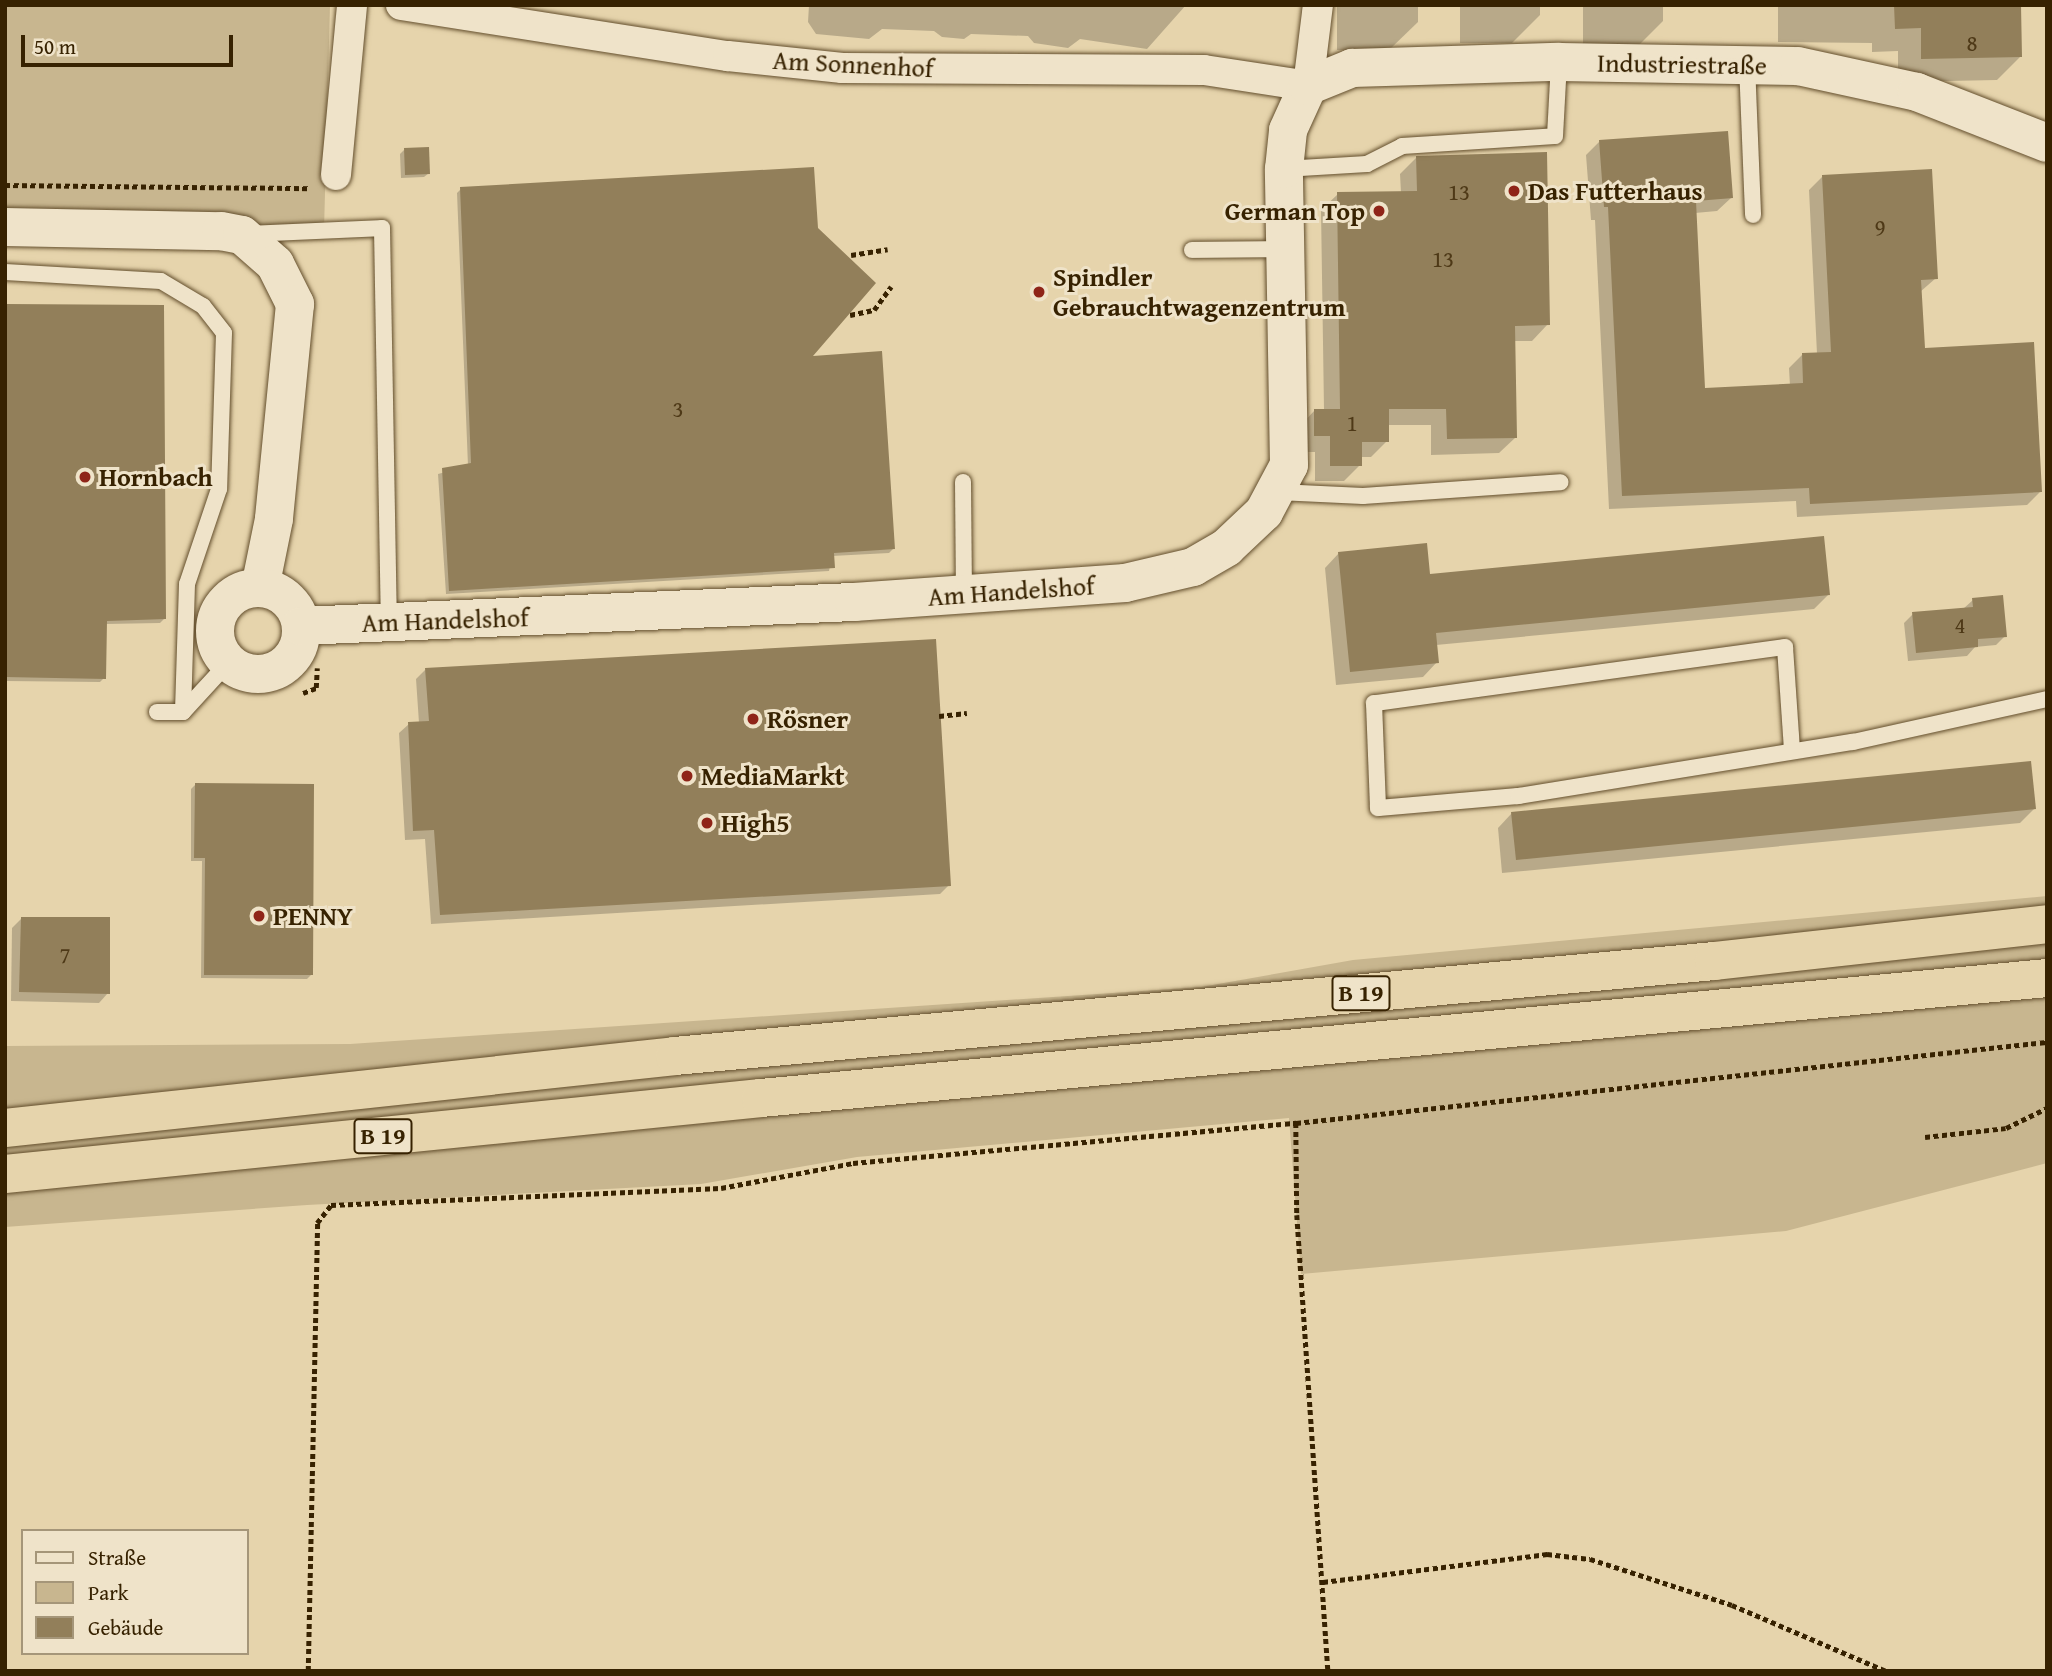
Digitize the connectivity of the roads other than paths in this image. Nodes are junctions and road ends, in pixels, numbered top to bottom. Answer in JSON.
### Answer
{"nodes":[{"id":1,"x":352,"y":5,"type":"edge"},
{"id":2,"x":401,"y":5,"type":"edge"},
{"id":3,"x":1318,"y":5,"type":"edge"},
{"id":4,"x":1559,"y":62,"type":"junction"},
{"id":5,"x":1747,"y":64,"type":"junction"},
{"id":6,"x":1308,"y":86,"type":"junction"},
{"id":7,"x":2047,"y":143,"type":"edge"},
{"id":8,"x":1284,"y":169,"type":"junction"},
{"id":9,"x":336,"y":175,"type":"road end"},
{"id":10,"x":1753,"y":215,"type":"dead end"},
{"id":11,"x":5,"y":227,"type":"edge"},
{"id":12,"x":242,"y":235,"type":"junction"},
{"id":13,"x":1284,"y":249,"type":"junction"},
{"id":14,"x":1192,"y":250,"type":"dead end"},
{"id":15,"x":5,"y":272,"type":"edge"},
{"id":16,"x":963,"y":482,"type":"dead end"},
{"id":17,"x":1561,"y":482,"type":"dead end"},
{"id":18,"x":1278,"y":492,"type":"junction"},
{"id":19,"x":260,"y":588,"type":"junction"},
{"id":20,"x":964,"y":594,"type":"junction"},
{"id":21,"x":389,"y":622,"type":"junction"},
{"id":22,"x":301,"y":626,"type":"junction"},
{"id":23,"x":228,"y":663,"type":"junction"},
{"id":24,"x":2047,"y":699,"type":"edge"},
{"id":25,"x":157,"y":712,"type":"dead end"},
{"id":26,"x":183,"y":712,"type":"junction"},
{"id":27,"x":1792,"y":750,"type":"junction"},
{"id":28,"x":2047,"y":924,"type":"edge"},
{"id":29,"x":2047,"y":978,"type":"edge"},
{"id":30,"x":5,"y":1128,"type":"edge"},
{"id":31,"x":5,"y":1174,"type":"edge"}],
"edges":[{"from":1,"to":9,"type":"street"},
{"from":2,"to":6,"type":"street","name":"Am Sonnenhof"},
{"from":3,"to":6,"type":"street"},
{"from":4,"to":5,"type":"street","name":"Industriestraße"},
{"from":4,"to":6,"type":"street","name":"Industriestraße"},
{"from":4,"to":8,"type":"lane"},
{"from":5,"to":7,"type":"street","name":"Industriestraße"},
{"from":5,"to":10,"type":"lane"},
{"from":6,"to":8,"type":"street","name":"Am Handelshof"},
{"from":8,"to":13,"type":"street","name":"Am Handelshof"},
{"from":11,"to":12,"type":"street"},
{"from":12,"to":19,"type":"street"},
{"from":12,"to":21,"type":"lane"},
{"from":13,"to":14,"type":"lane"},
{"from":13,"to":18,"type":"street","name":"Am Handelshof"},
{"from":15,"to":26,"type":"lane"},
{"from":16,"to":20,"type":"lane"},
{"from":17,"to":18,"type":"lane"},
{"from":18,"to":20,"type":"street","name":"Am Handelshof"},
{"from":19,"to":22,"type":"street"},
{"from":19,"to":23,"type":"street"},
{"from":20,"to":21,"type":"street","name":"Am Handelshof"},
{"from":21,"to":22,"type":"street","name":"Am Handelshof"},
{"from":22,"to":23,"type":"street"},
{"from":23,"to":26,"type":"lane"},
{"from":24,"to":27,"type":"lane"},
{"from":25,"to":26,"type":"lane"},
{"from":27,"to":27,"type":"lane"},
{"from":28,"to":30,"type":"highway","number":"B 19"},
{"from":29,"to":31,"type":"highway","number":"B 19"}]}
